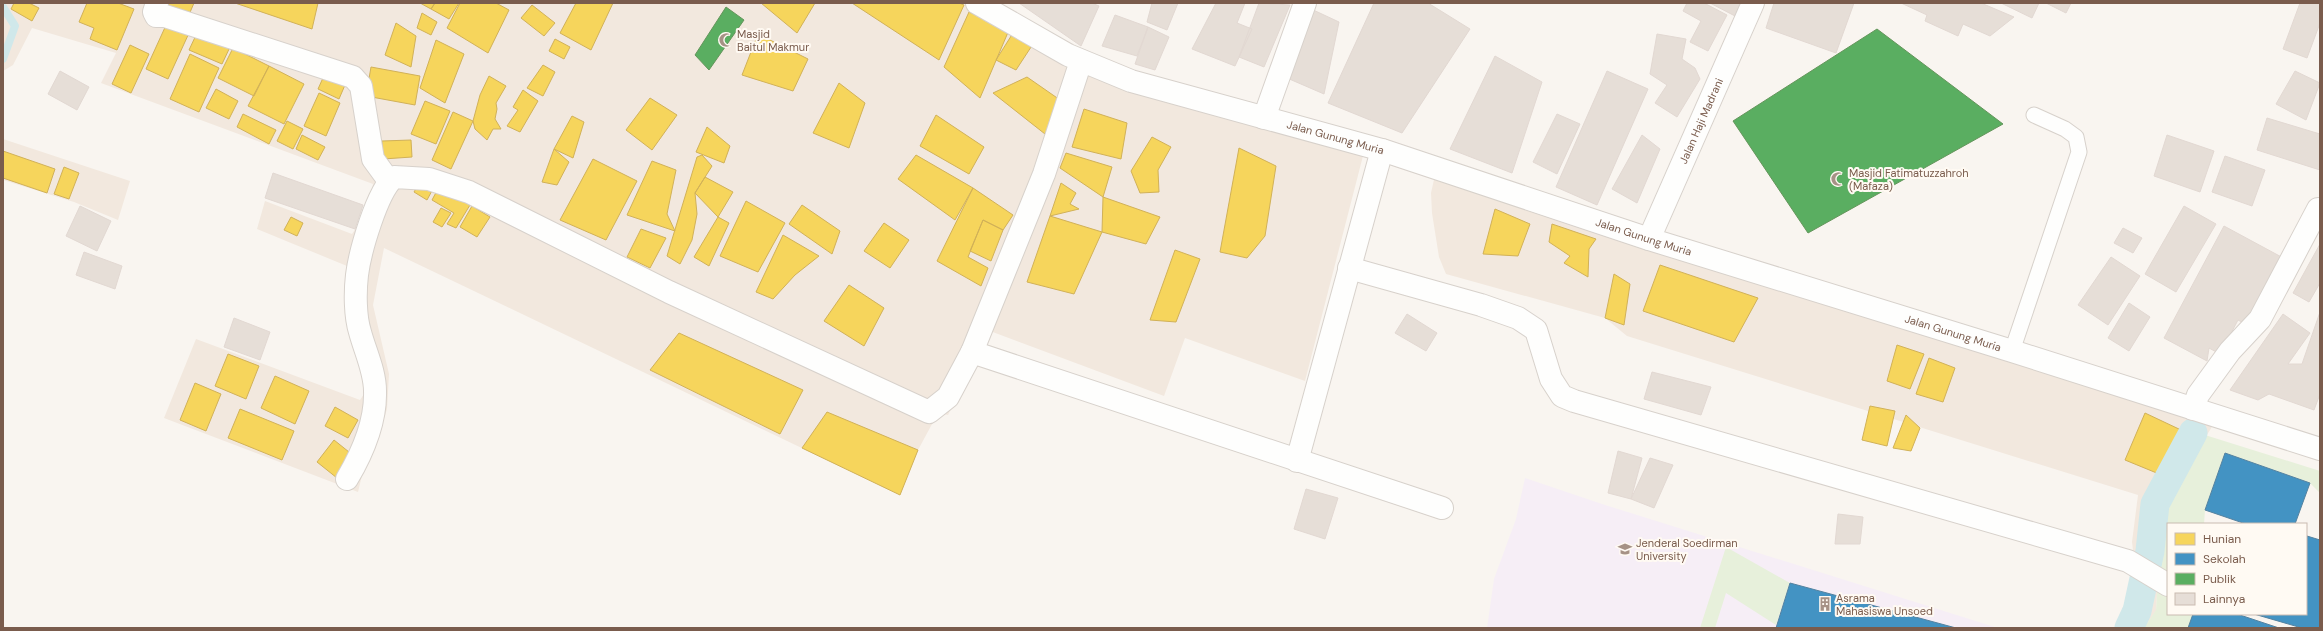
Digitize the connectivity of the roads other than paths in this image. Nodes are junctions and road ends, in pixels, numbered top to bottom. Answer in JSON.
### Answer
{"nodes":[{"id":1,"x":157,"y":3,"type":"edge"},
{"id":2,"x":977,"y":3,"type":"edge"},
{"id":3,"x":1305,"y":3,"type":"edge"},
{"id":4,"x":1753,"y":3,"type":"edge"},
{"id":5,"x":1081,"y":61,"type":"junction"},
{"id":6,"x":2034,"y":115,"type":"dead end"},
{"id":7,"x":1264,"y":118,"type":"junction"},
{"id":8,"x":1382,"y":150,"type":"junction"},
{"id":9,"x":389,"y":181,"type":"junction"},
{"id":10,"x":2318,"y":209,"type":"dead end"},
{"id":11,"x":1650,"y":239,"type":"junction"},
{"id":12,"x":1349,"y":268,"type":"junction"},
{"id":13,"x":2012,"y":351,"type":"junction"},
{"id":14,"x":972,"y":352,"type":"junction"},
{"id":15,"x":2193,"y":409,"type":"junction"},
{"id":16,"x":2320,"y":449,"type":"edge"},
{"id":17,"x":1297,"y":462,"type":"junction"},
{"id":18,"x":346,"y":478,"type":"dead end"},
{"id":19,"x":1442,"y":508,"type":"dead end"},
{"id":20,"x":2164,"y":583,"type":"edge"}],
"edges":[{"from":1,"to":9,"type":"street"},
{"from":2,"to":5,"type":"street","name":"Jalan Gunung Muria"},
{"from":3,"to":7,"type":"street"},
{"from":4,"to":11,"type":"street","name":"Jalan Haji Madrani"},
{"from":5,"to":7,"type":"street","name":"Jalan Gunung Muria"},
{"from":5,"to":14,"type":"street"},
{"from":6,"to":13,"type":"lane"},
{"from":7,"to":8,"type":"street","name":"Jalan Gunung Muria"},
{"from":8,"to":11,"type":"street","name":"Jalan Gunung Muria"},
{"from":8,"to":12,"type":"street"},
{"from":9,"to":14,"type":"street"},
{"from":9,"to":18,"type":"street"},
{"from":10,"to":15,"type":"street"},
{"from":11,"to":13,"type":"street","name":"Jalan Gunung Muria"},
{"from":12,"to":17,"type":"street"},
{"from":12,"to":20,"type":"street"},
{"from":13,"to":15,"type":"street","name":"Jalan Gunung Muria"},
{"from":14,"to":17,"type":"street"},
{"from":15,"to":16,"type":"street","name":"Jalan Gunung Muria"},
{"from":17,"to":19,"type":"street"}]}
